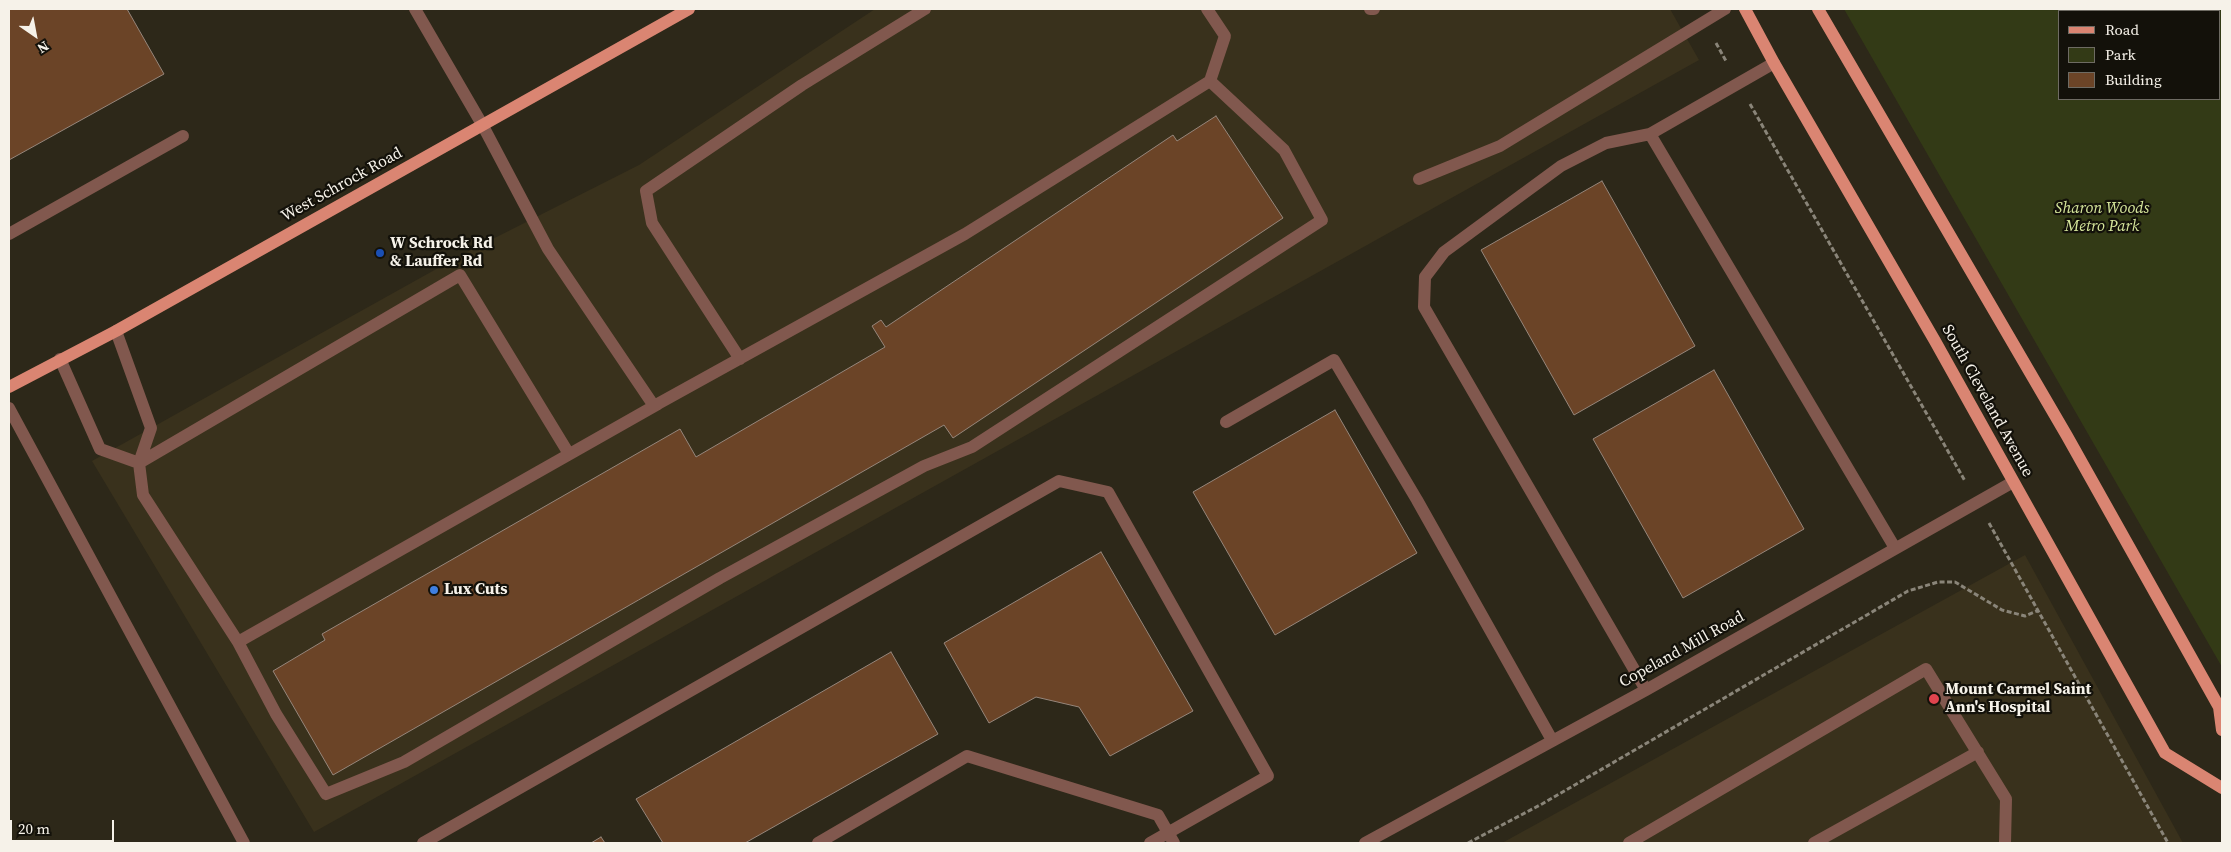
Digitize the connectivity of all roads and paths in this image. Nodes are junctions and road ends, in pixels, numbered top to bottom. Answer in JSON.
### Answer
{"nodes":[{"id":1,"x":415,"y":9,"type":"edge"},
{"id":2,"x":689,"y":9,"type":"edge"},
{"id":3,"x":925,"y":9,"type":"edge"},
{"id":4,"x":1208,"y":9,"type":"edge"},
{"id":5,"x":1370,"y":9,"type":"edge"},
{"id":6,"x":1374,"y":9,"type":"edge"},
{"id":7,"x":1725,"y":9,"type":"edge"},
{"id":8,"x":1745,"y":9,"type":"edge"},
{"id":9,"x":1818,"y":9,"type":"edge"},
{"id":10,"x":1704,"y":22,"type":"junction"},
{"id":11,"x":1774,"y":63,"type":"junction"},
{"id":12,"x":1210,"y":80,"type":"junction"},
{"id":13,"x":1739,"y":83,"type":"junction"},
{"id":14,"x":483,"y":126,"type":"junction"},
{"id":15,"x":1650,"y":134,"type":"junction"},
{"id":16,"x":183,"y":136,"type":"dead end"},
{"id":17,"x":1419,"y":179,"type":"dead end"},
{"id":18,"x":9,"y":234,"type":"edge"},
{"id":19,"x":116,"y":331,"type":"junction"},
{"id":20,"x":60,"y":359,"type":"junction"},
{"id":21,"x":740,"y":359,"type":"junction"},
{"id":22,"x":9,"y":386,"type":"edge"},
{"id":23,"x":658,"y":404,"type":"junction"},
{"id":24,"x":9,"y":408,"type":"edge"},
{"id":25,"x":1226,"y":422,"type":"dead end"},
{"id":26,"x":569,"y":454,"type":"junction"},
{"id":27,"x":139,"y":463,"type":"junction"},
{"id":28,"x":2013,"y":482,"type":"junction"},
{"id":29,"x":1977,"y":502,"type":"junction"},
{"id":30,"x":1895,"y":548,"type":"junction"},
{"id":31,"x":2037,"y":611,"type":"junction"},
{"id":32,"x":238,"y":642,"type":"junction"},
{"id":33,"x":1646,"y":690,"type":"junction"},
{"id":34,"x":2222,"y":730,"type":"edge"},
{"id":35,"x":1552,"y":740,"type":"junction"},
{"id":36,"x":1978,"y":752,"type":"junction"},
{"id":37,"x":2222,"y":788,"type":"edge"},
{"id":38,"x":1171,"y":838,"type":"edge"},
{"id":39,"x":244,"y":843,"type":"edge"},
{"id":40,"x":423,"y":843,"type":"edge"},
{"id":41,"x":818,"y":843,"type":"edge"},
{"id":42,"x":1150,"y":843,"type":"edge"},
{"id":43,"x":1365,"y":843,"type":"edge"},
{"id":44,"x":1468,"y":843,"type":"edge"},
{"id":45,"x":1629,"y":843,"type":"edge"},
{"id":46,"x":1814,"y":843,"type":"edge"},
{"id":47,"x":2005,"y":843,"type":"edge"},
{"id":48,"x":2168,"y":843,"type":"edge"}],
"edges":[{"from":1,"to":14,"type":"street"},
{"from":2,"to":14,"type":"main road","name":"West Schrock Road"},
{"from":3,"to":21,"type":"street"},
{"from":4,"to":12,"type":"street"},
{"from":5,"to":6,"type":"street"},
{"from":7,"to":10,"type":"street"},
{"from":8,"to":11,"type":"main road","name":"South Cleveland Avenue"},
{"from":9,"to":34,"type":"main road"},
{"from":10,"to":13,"type":"path"},
{"from":10,"to":17,"type":"street"},
{"from":11,"to":13,"type":"street"},
{"from":11,"to":28,"type":"main road","name":"South Cleveland Avenue"},
{"from":12,"to":21,"type":"street"},
{"from":12,"to":32,"type":"street"},
{"from":13,"to":15,"type":"street"},
{"from":13,"to":29,"type":"path"},
{"from":14,"to":19,"type":"main road","name":"West Schrock Road"},
{"from":14,"to":23,"type":"street"},
{"from":15,"to":30,"type":"street"},
{"from":15,"to":33,"type":"street"},
{"from":16,"to":18,"type":"street"},
{"from":19,"to":20,"type":"main road","name":"West Schrock Road"},
{"from":19,"to":27,"type":"street"},
{"from":20,"to":22,"type":"main road","name":"West Schrock Road"},
{"from":20,"to":27,"type":"street"},
{"from":21,"to":23,"type":"street"},
{"from":23,"to":26,"type":"street"},
{"from":24,"to":39,"type":"street"},
{"from":25,"to":35,"type":"street"},
{"from":26,"to":27,"type":"street"},
{"from":26,"to":32,"type":"street"},
{"from":27,"to":32,"type":"street"},
{"from":28,"to":29,"type":"street","name":"Copeland Mill Road"},
{"from":28,"to":37,"type":"main road","name":"South Cleveland Avenue"},
{"from":29,"to":30,"type":"street","name":"Copeland Mill Road"},
{"from":29,"to":31,"type":"path"},
{"from":30,"to":33,"type":"street","name":"Copeland Mill Road"},
{"from":31,"to":44,"type":"path"},
{"from":31,"to":48,"type":"path"},
{"from":33,"to":35,"type":"street","name":"Copeland Mill Road"},
{"from":35,"to":43,"type":"street","name":"Copeland Mill Road"},
{"from":36,"to":45,"type":"street"},
{"from":36,"to":46,"type":"street"},
{"from":36,"to":47,"type":"street"},
{"from":38,"to":40,"type":"street"},
{"from":38,"to":41,"type":"street"},
{"from":38,"to":42,"type":"street"}]}
